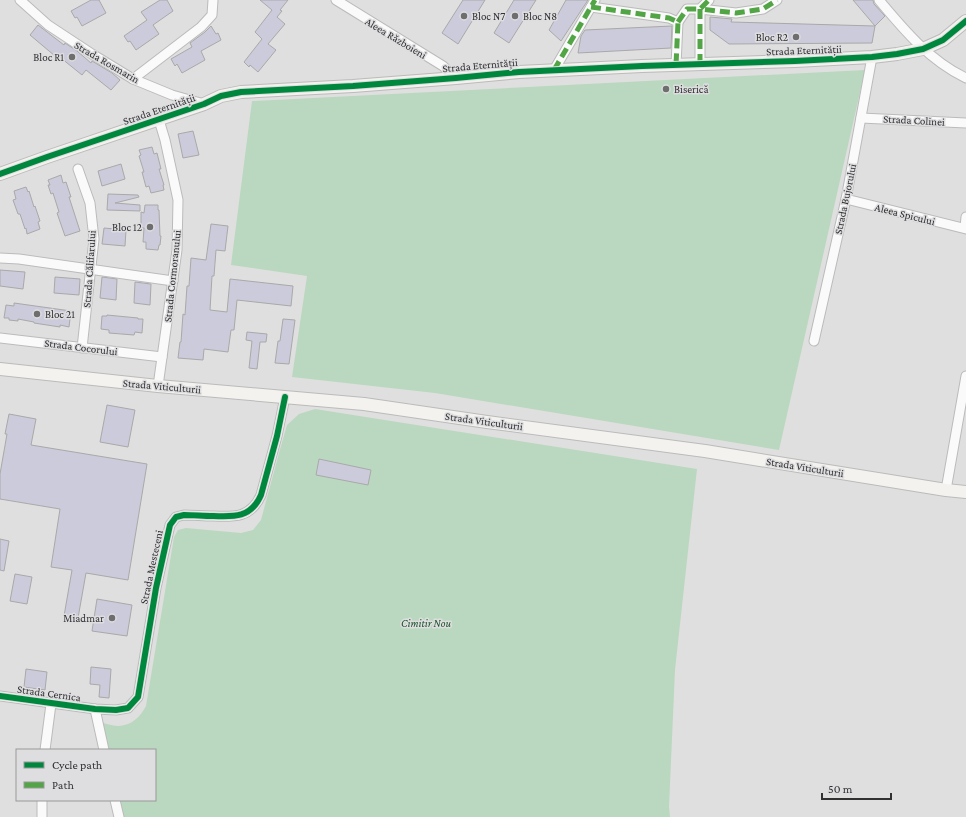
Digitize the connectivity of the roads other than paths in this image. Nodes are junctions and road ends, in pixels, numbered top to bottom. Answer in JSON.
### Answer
{"nodes":[{"id":1,"x":20,"y":0,"type":"edge"},
{"id":2,"x":213,"y":0,"type":"edge"},
{"id":3,"x":336,"y":0,"type":"edge"},
{"id":4,"x":709,"y":0,"type":"edge"},
{"id":5,"x":777,"y":0,"type":"edge"},
{"id":6,"x":879,"y":0,"type":"edge"},
{"id":7,"x":593,"y":4,"type":"edge"},
{"id":8,"x":700,"y":9,"type":"junction"},
{"id":9,"x":966,"y":21,"type":"edge"},
{"id":10,"x":678,"y":22,"type":"junction"},
{"id":11,"x":923,"y":49,"type":"junction"},
{"id":12,"x":872,"y":57,"type":"junction"},
{"id":13,"x":700,"y":64,"type":"junction"},
{"id":14,"x":676,"y":65,"type":"junction"},
{"id":15,"x":554,"y":70,"type":"junction"},
{"id":16,"x":456,"y":78,"type":"junction"},
{"id":17,"x":966,"y":78,"type":"edge"},
{"id":18,"x":133,"y":79,"type":"junction"},
{"id":19,"x":204,"y":104,"type":"junction"},
{"id":20,"x":862,"y":118,"type":"junction"},
{"id":21,"x":159,"y":120,"type":"junction"},
{"id":22,"x":966,"y":123,"type":"edge"},
{"id":23,"x":78,"y":169,"type":"dead end"},
{"id":24,"x":0,"y":174,"type":"edge"},
{"id":25,"x":846,"y":199,"type":"junction"},
{"id":26,"x":966,"y":218,"type":"edge"},
{"id":27,"x":965,"y":228,"type":"edge"},
{"id":28,"x":0,"y":258,"type":"edge"},
{"id":29,"x":91,"y":269,"type":"junction"},
{"id":30,"x":173,"y":281,"type":"junction"},
{"id":31,"x":0,"y":338,"type":"edge"},
{"id":32,"x":814,"y":341,"type":"dead end"},
{"id":33,"x":82,"y":348,"type":"junction"},
{"id":34,"x":162,"y":357,"type":"junction"},
{"id":35,"x":0,"y":369,"type":"edge"},
{"id":36,"x":966,"y":376,"type":"edge"},
{"id":37,"x":158,"y":386,"type":"junction"},
{"id":38,"x":965,"y":388,"type":"edge"},
{"id":39,"x":285,"y":397,"type":"junction"},
{"id":40,"x":946,"y":490,"type":"junction"},
{"id":41,"x":966,"y":492,"type":"edge"},
{"id":42,"x":0,"y":696,"type":"edge"},
{"id":43,"x":51,"y":704,"type":"junction"},
{"id":44,"x":95,"y":709,"type":"junction"},
{"id":45,"x":45,"y":749,"type":"edge"},
{"id":46,"x":104,"y":749,"type":"edge"},
{"id":47,"x":42,"y":801,"type":"edge"},
{"id":48,"x":115,"y":801,"type":"edge"},
{"id":49,"x":42,"y":817,"type":"edge"},
{"id":50,"x":119,"y":817,"type":"edge"}],
"edges":[{"from":1,"to":18,"type":"street","name":"Strada Rosmarin"},
{"from":2,"to":18,"type":"street"},
{"from":3,"to":16,"type":"street","name":"Aleea Războieni"},
{"from":4,"to":8,"type":"street"},
{"from":5,"to":8,"type":"street"},
{"from":6,"to":11,"type":"street"},
{"from":7,"to":10,"type":"street"},
{"from":7,"to":15,"type":"street"},
{"from":8,"to":10,"type":"street"},
{"from":8,"to":13,"type":"street"},
{"from":9,"to":11,"type":"street","name":"Strada Eternității"},
{"from":10,"to":14,"type":"street"},
{"from":11,"to":12,"type":"street","name":"Strada Eternității"},
{"from":11,"to":17,"type":"street"},
{"from":12,"to":13,"type":"street","name":"Strada Eternității"},
{"from":12,"to":20,"type":"street","name":"Strada Bujorului"},
{"from":13,"to":14,"type":"street","name":"Strada Eternității"},
{"from":14,"to":15,"type":"street","name":"Strada Eternității"},
{"from":15,"to":16,"type":"street","name":"Strada Eternității"},
{"from":16,"to":19,"type":"street","name":"Strada Eternității"},
{"from":18,"to":19,"type":"street","name":"Strada Rosmarin"},
{"from":19,"to":21,"type":"street","name":"Strada Eternității"},
{"from":20,"to":22,"type":"street","name":"Strada Colinei"},
{"from":20,"to":25,"type":"street","name":"Strada Bujorului"},
{"from":21,"to":24,"type":"street","name":"Strada Eternității"},
{"from":21,"to":30,"type":"street","name":"Strada Cormoranului"},
{"from":23,"to":29,"type":"street","name":"Strada Călifarului"},
{"from":25,"to":27,"type":"street","name":"Aleea Spicului"},
{"from":25,"to":32,"type":"street","name":"Strada Bujorului"},
{"from":26,"to":27,"type":"street"},
{"from":28,"to":29,"type":"street"},
{"from":29,"to":30,"type":"street"},
{"from":29,"to":33,"type":"street","name":"Strada Călifarului"},
{"from":30,"to":34,"type":"street","name":"Strada Cormoranului"},
{"from":31,"to":33,"type":"street","name":"Strada Cocorului"},
{"from":33,"to":34,"type":"street","name":"Strada Cocorului"},
{"from":34,"to":37,"type":"street","name":"Strada Cormoranului"},
{"from":35,"to":37,"type":"street","name":"Strada Viticulturii"},
{"from":36,"to":38,"type":"street"},
{"from":37,"to":39,"type":"street","name":"Strada Viticulturii"},
{"from":38,"to":40,"type":"street"},
{"from":39,"to":40,"type":"street","name":"Strada Viticulturii"},
{"from":39,"to":44,"type":"street","name":"Strada Mesteceni"},
{"from":40,"to":41,"type":"street","name":"Strada Viticulturii"},
{"from":42,"to":43,"type":"street","name":"Strada Cernica"},
{"from":43,"to":44,"type":"street","name":"Strada Cernica"},
{"from":43,"to":45,"type":"street"},
{"from":44,"to":46,"type":"street"},
{"from":47,"to":49,"type":"street"},
{"from":48,"to":50,"type":"street"}]}
